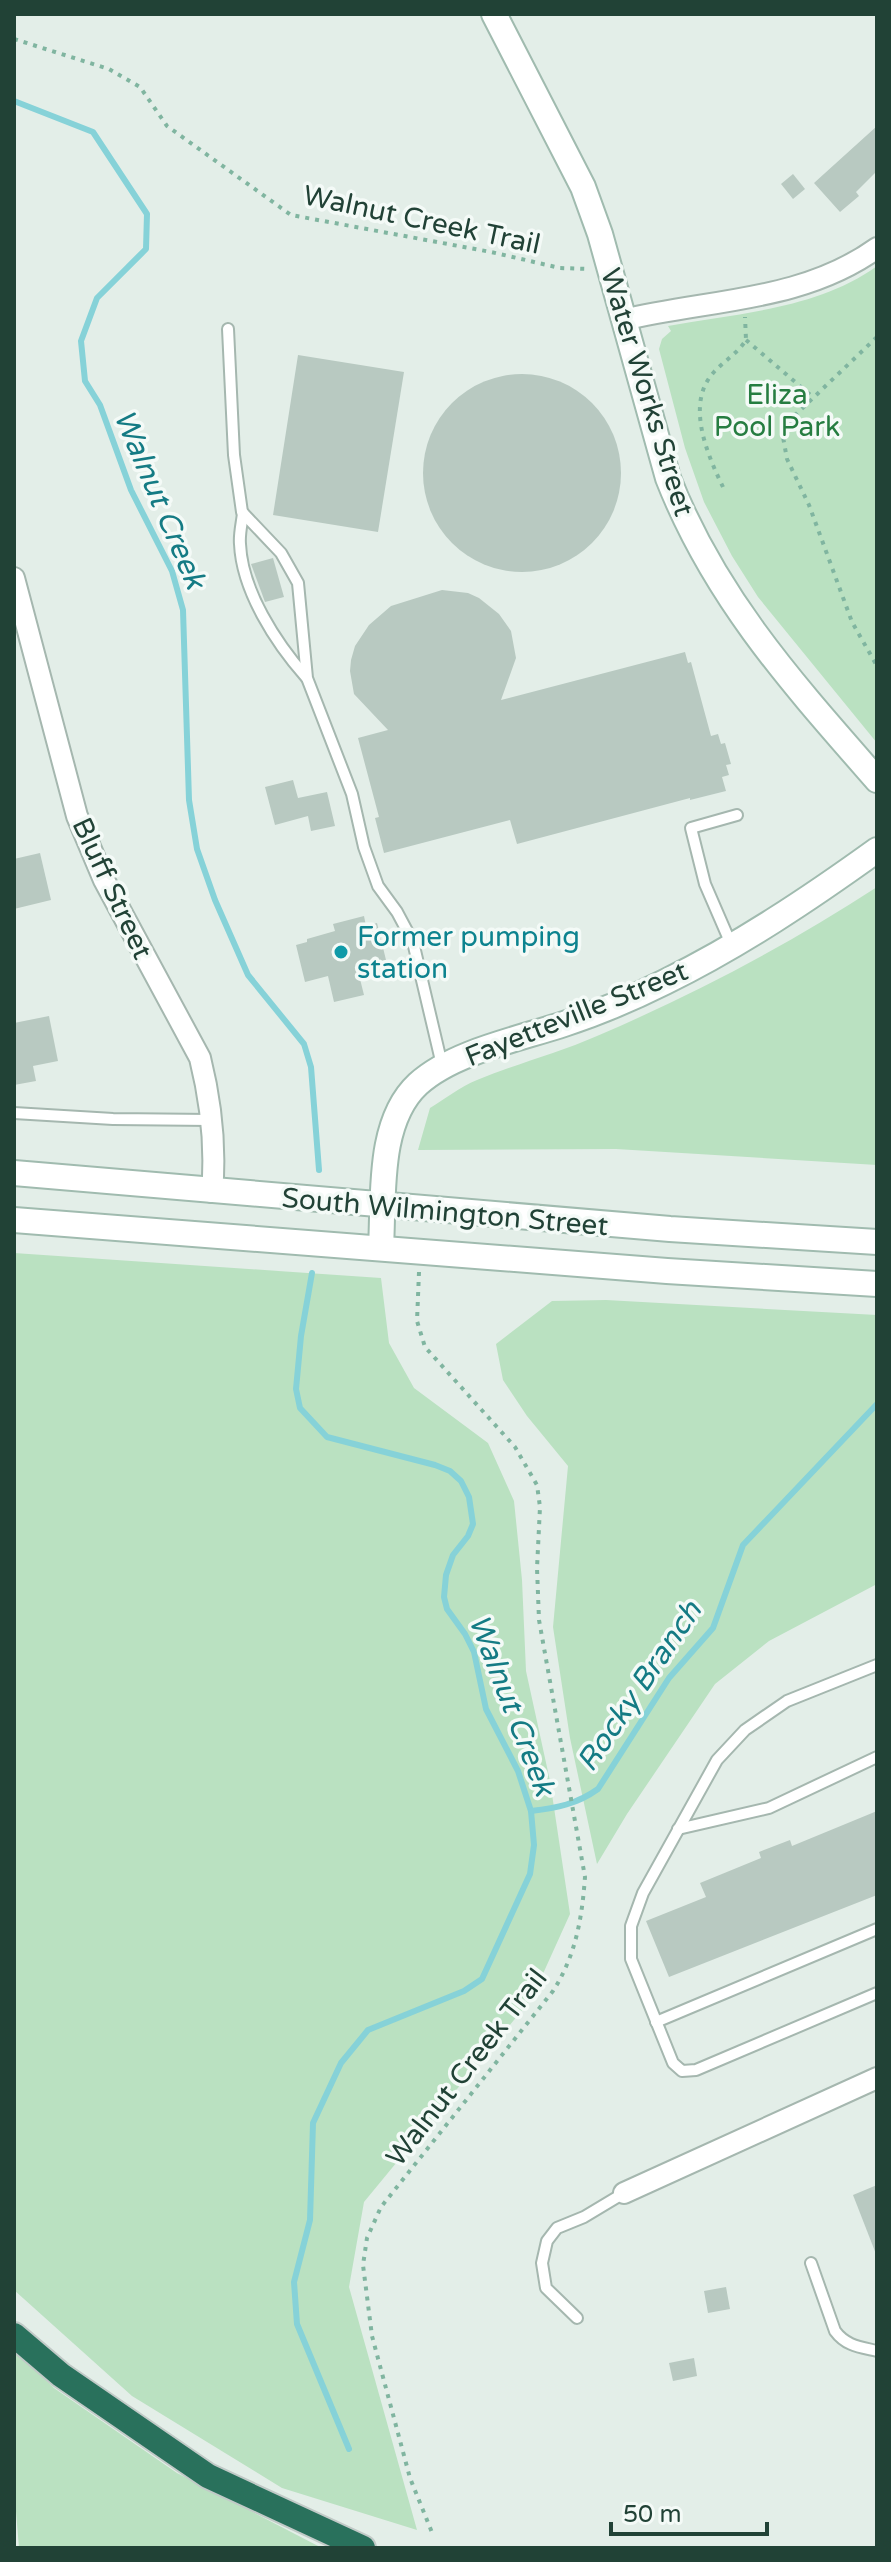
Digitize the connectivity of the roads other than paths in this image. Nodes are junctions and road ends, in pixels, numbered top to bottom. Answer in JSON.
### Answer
{"nodes":[{"id":1,"x":494,"y":14,"type":"edge"},
{"id":2,"x":877,"y":248,"type":"edge"},
{"id":3,"x":623,"y":320,"type":"junction"},
{"id":4,"x":228,"y":329,"type":"dead end"},
{"id":5,"x":243,"y":513,"type":"junction"},
{"id":6,"x":14,"y":579,"type":"edge"},
{"id":7,"x":307,"y":678,"type":"junction"},
{"id":8,"x":877,"y":780,"type":"edge"},
{"id":9,"x":737,"y":815,"type":"dead end"},
{"id":10,"x":877,"y":850,"type":"edge"},
{"id":11,"x":732,"y":946,"type":"junction"},
{"id":12,"x":443,"y":1067,"type":"junction"},
{"id":13,"x":14,"y":1113,"type":"edge"},
{"id":14,"x":211,"y":1120,"type":"junction"},
{"id":15,"x":14,"y":1173,"type":"edge"},
{"id":16,"x":212,"y":1192,"type":"junction"},
{"id":17,"x":383,"y":1205,"type":"junction"},
{"id":18,"x":14,"y":1220,"type":"edge"},
{"id":19,"x":877,"y":1242,"type":"edge"},
{"id":20,"x":381,"y":1247,"type":"junction"},
{"id":21,"x":877,"y":1284,"type":"edge"},
{"id":22,"x":877,"y":1665,"type":"edge"},
{"id":23,"x":877,"y":1757,"type":"edge"},
{"id":24,"x":678,"y":1829,"type":"junction"},
{"id":25,"x":877,"y":1929,"type":"edge"},
{"id":26,"x":877,"y":1993,"type":"edge"},
{"id":27,"x":656,"y":2022,"type":"junction"},
{"id":28,"x":877,"y":2078,"type":"edge"},
{"id":29,"x":624,"y":2193,"type":"joint"},
{"id":30,"x":811,"y":2263,"type":"dead end"},
{"id":31,"x":577,"y":2318,"type":"dead end"},
{"id":32,"x":14,"y":2335,"type":"edge"},
{"id":33,"x":877,"y":2351,"type":"edge"},
{"id":34,"x":363,"y":2548,"type":"edge"}],
"edges":[{"from":1,"to":3,"type":"main road","name":"Water Works Street"},
{"from":2,"to":3,"type":"street"},
{"from":3,"to":8,"type":"main road","name":"Water Works Street"},
{"from":4,"to":5,"type":"lane"},
{"from":5,"to":7,"type":"lane"},
{"from":5,"to":7,"type":"lane"},
{"from":6,"to":14,"type":"street","name":"Bluff Street"},
{"from":7,"to":12,"type":"lane"},
{"from":9,"to":11,"type":"lane"},
{"from":10,"to":11,"type":"main road","name":"Fayetteville Street"},
{"from":11,"to":12,"type":"main road","name":"Fayetteville Street"},
{"from":12,"to":17,"type":"main road","name":"Fayetteville Street"},
{"from":13,"to":14,"type":"lane"},
{"from":14,"to":16,"type":"street","name":"Bluff Street"},
{"from":15,"to":16,"type":"main road","name":"South Wilmington Street"},
{"from":16,"to":17,"type":"main road","name":"South Wilmington Street"},
{"from":17,"to":19,"type":"main road","name":"South Wilmington Street"},
{"from":17,"to":20,"type":"main road","name":"Fayetteville Street"},
{"from":18,"to":20,"type":"main road","name":"South Wilmington Street"},
{"from":20,"to":21,"type":"main road","name":"South Wilmington Street"},
{"from":22,"to":24,"type":"lane"},
{"from":23,"to":24,"type":"lane"},
{"from":24,"to":27,"type":"lane"},
{"from":25,"to":27,"type":"lane"},
{"from":26,"to":27,"type":"lane"},
{"from":28,"to":29,"type":"street"},
{"from":29,"to":31,"type":"lane"},
{"from":30,"to":33,"type":"lane"},
{"from":32,"to":34,"type":"highway"}]}
